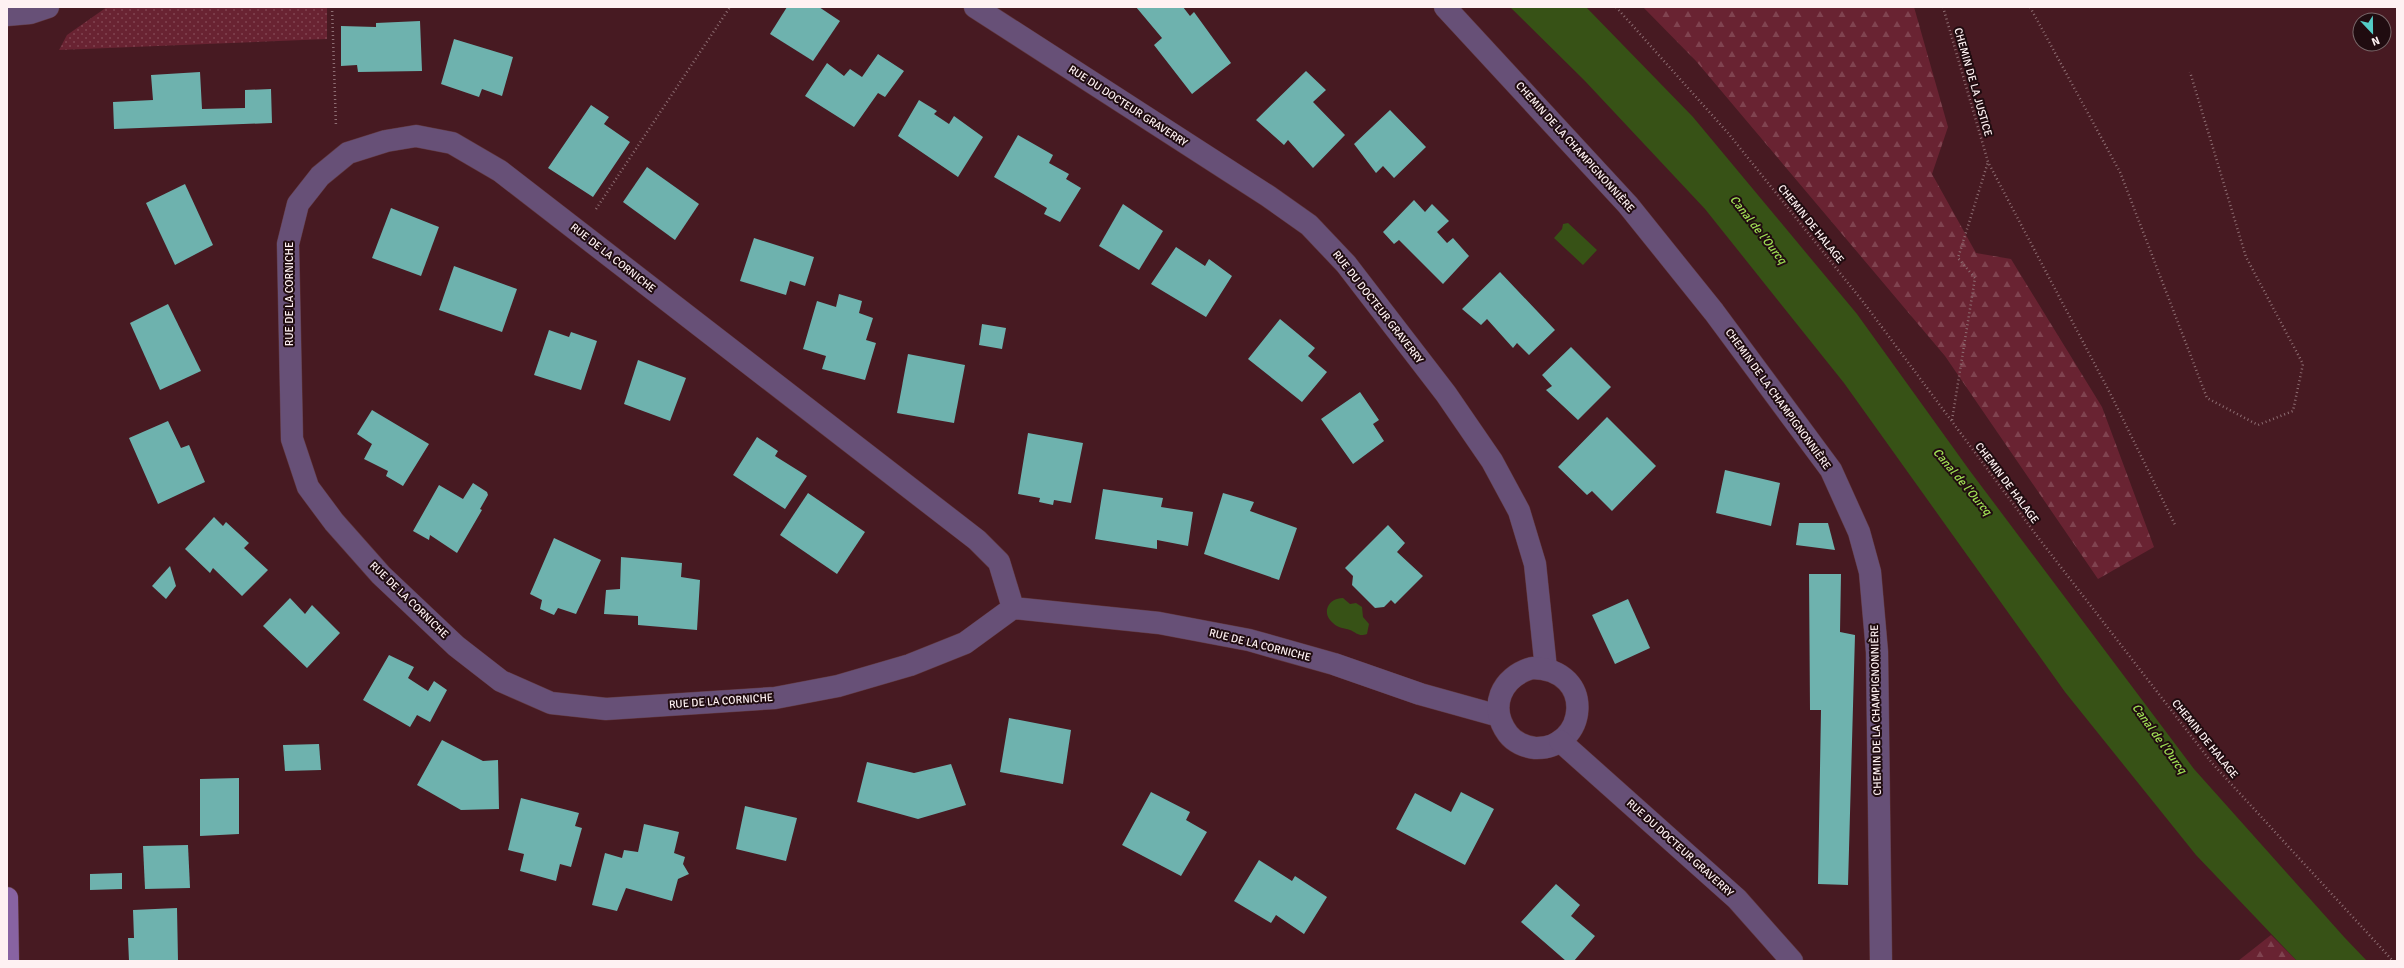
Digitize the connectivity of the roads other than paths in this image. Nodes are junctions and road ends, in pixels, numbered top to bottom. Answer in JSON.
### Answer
{"nodes":[{"id":1,"x":48,"y":7,"type":"edge"},
{"id":2,"x":975,"y":7,"type":"edge"},
{"id":3,"x":1445,"y":7,"type":"edge"},
{"id":4,"x":7,"y":15,"type":"edge"},
{"id":5,"x":1013,"y":608,"type":"junction"},
{"id":6,"x":1546,"y":669,"type":"junction"},
{"id":7,"x":1499,"y":716,"type":"junction"},
{"id":8,"x":1560,"y":741,"type":"junction"},
{"id":9,"x":7,"y":898,"type":"edge"},
{"id":10,"x":8,"y":961,"type":"edge"},
{"id":11,"x":1792,"y":961,"type":"edge"},
{"id":12,"x":1881,"y":961,"type":"edge"}],
"edges":[{"from":1,"to":4,"type":"street"},
{"from":2,"to":6,"type":"street","name":"RUE DU DOCTEUR GRAVERRY"},
{"from":3,"to":12,"type":"street","name":"CHEMIN DE LA CHAMPIGNONNIÈRE"},
{"from":5,"to":5,"type":"street","name":"RUE DE LA CORNICHE"},
{"from":5,"to":7,"type":"street","name":"RUE DE LA CORNICHE"},
{"from":6,"to":7,"type":"street"},
{"from":6,"to":8,"type":"street"},
{"from":7,"to":8,"type":"street"},
{"from":8,"to":11,"type":"street","name":"RUE DU DOCTEUR GRAVERRY"},
{"from":9,"to":10,"type":"main road"}]}
